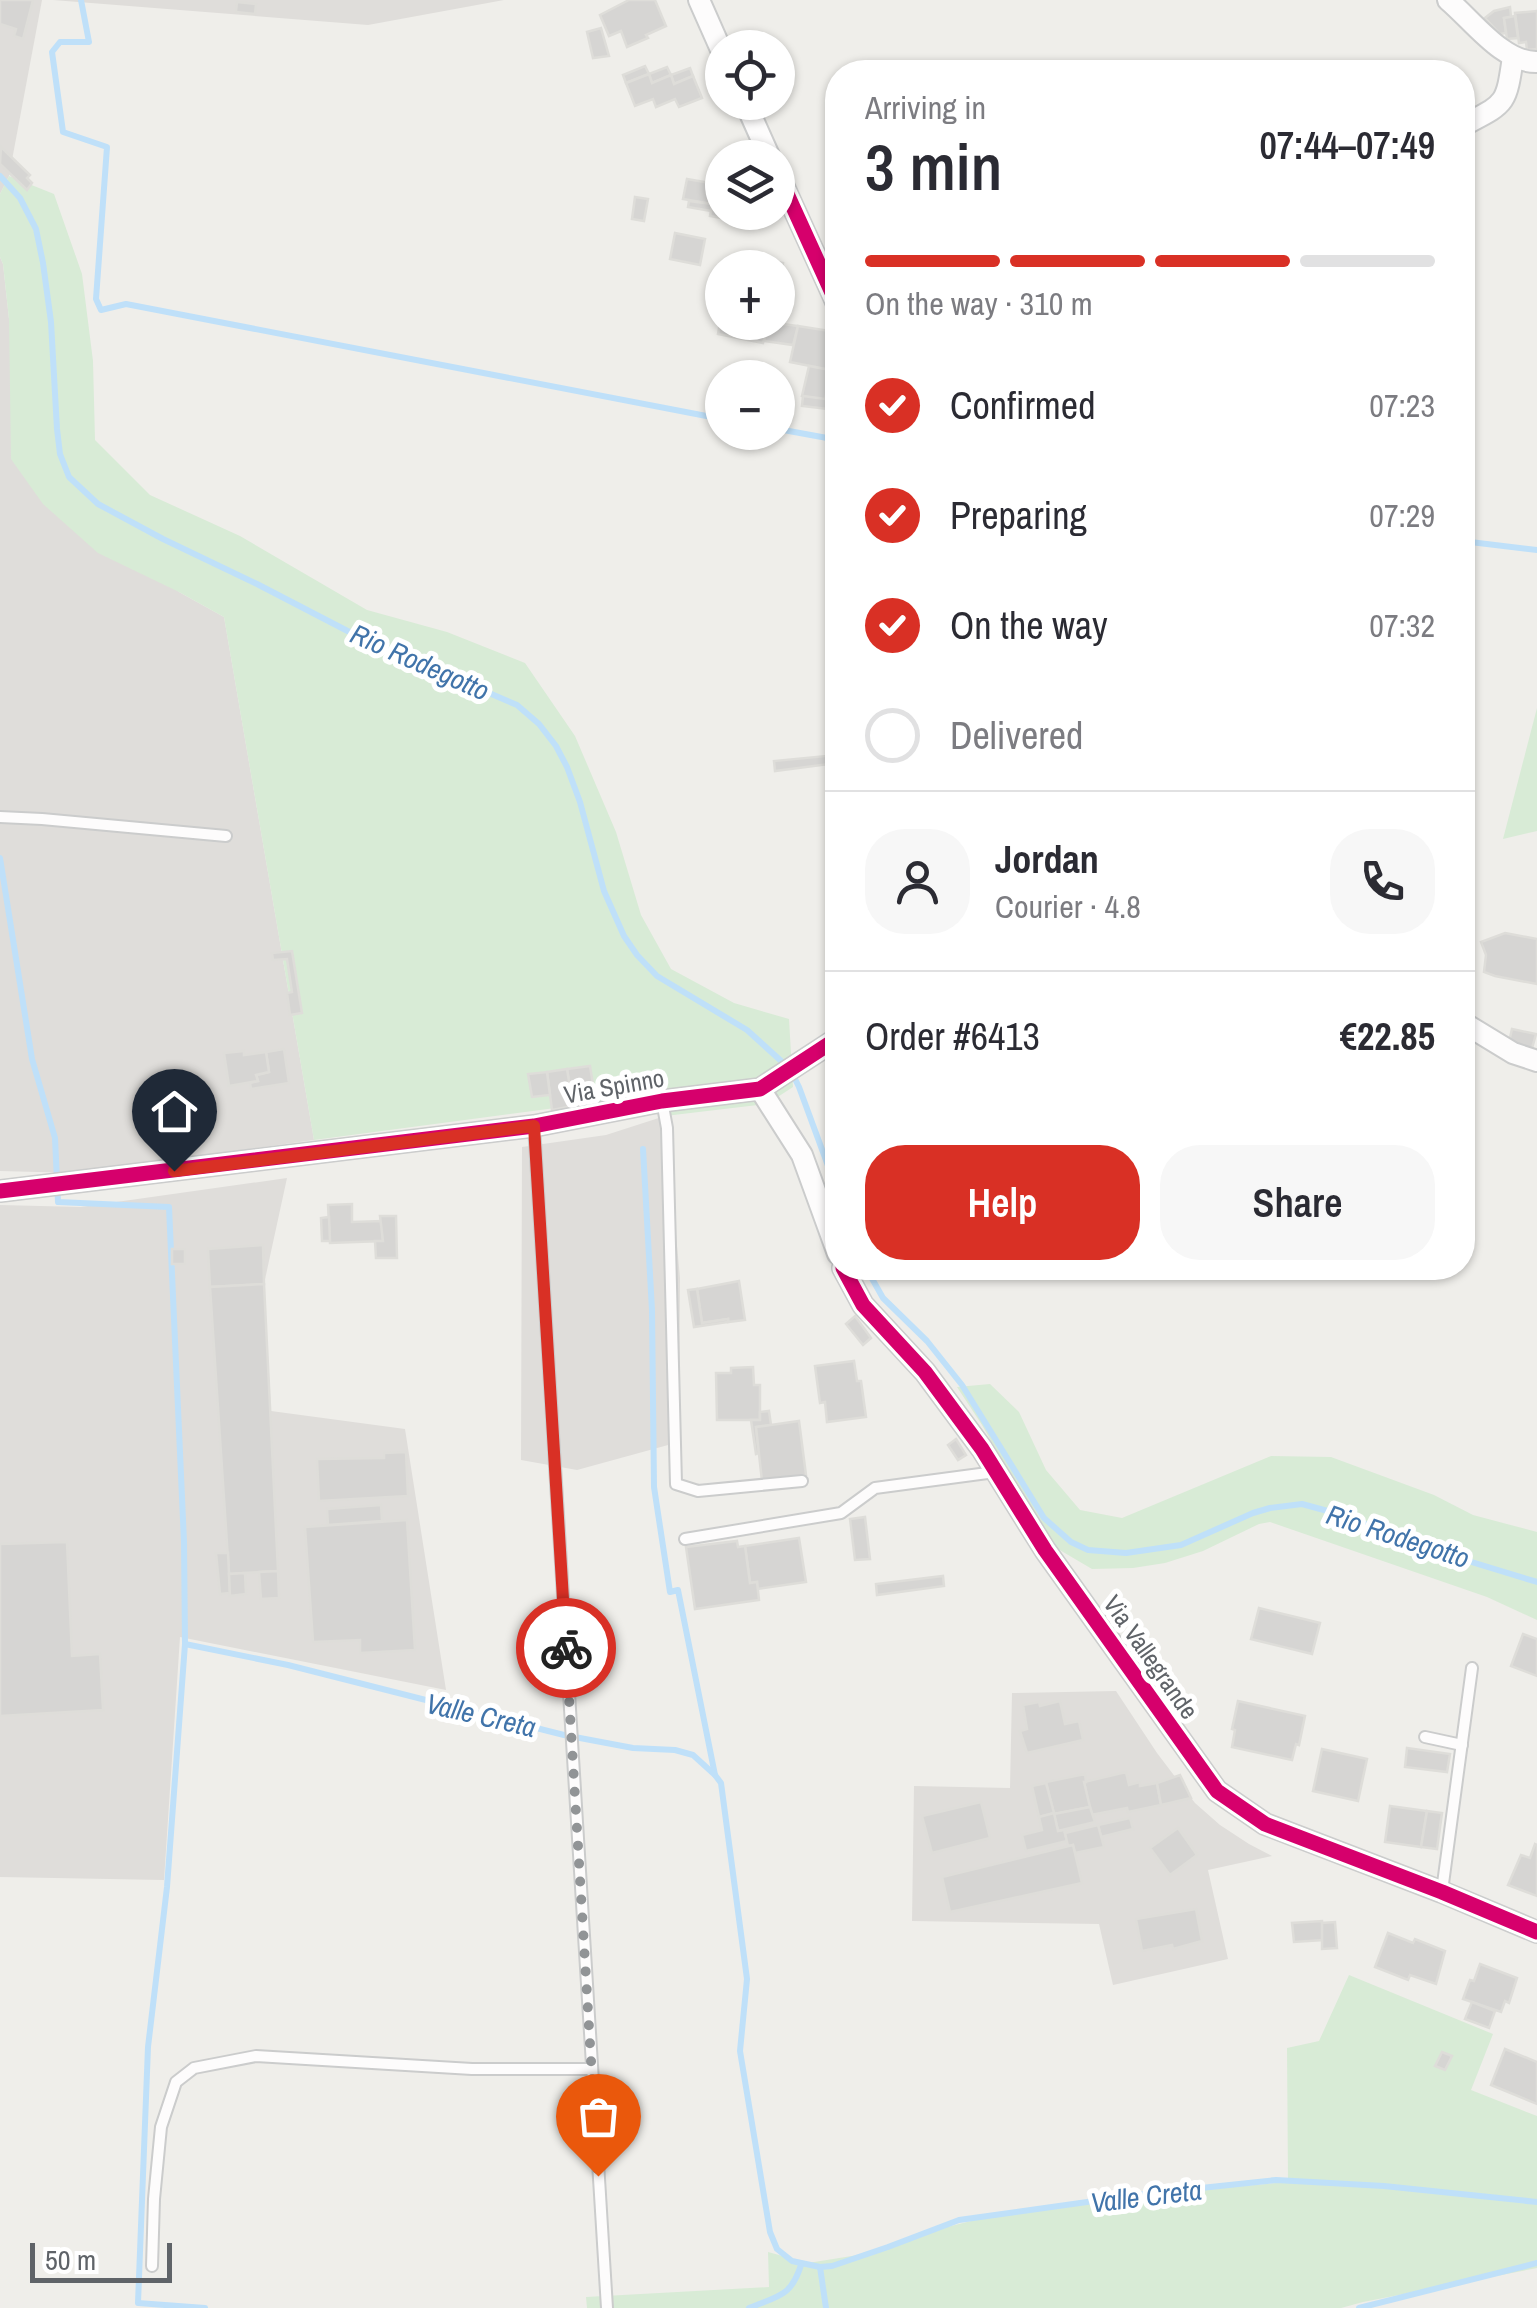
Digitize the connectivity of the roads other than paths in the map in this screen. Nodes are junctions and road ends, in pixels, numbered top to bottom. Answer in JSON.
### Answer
{"nodes":[{"id":1,"x":700,"y":0,"type":"edge"},
{"id":2,"x":1448,"y":0,"type":"edge"},
{"id":3,"x":713,"y":30,"type":"edge"},
{"id":4,"x":1512,"y":57,"type":"junction"},
{"id":5,"x":1537,"y":62,"type":"edge"},
{"id":6,"x":1475,"y":119,"type":"edge"},
{"id":7,"x":795,"y":211,"type":"edge"},
{"id":8,"x":825,"y":277,"type":"edge"},
{"id":9,"x":0,"y":817,"type":"edge"},
{"id":10,"x":226,"y":836,"type":"dead end"},
{"id":11,"x":1475,"y":1030,"type":"edge"},
{"id":12,"x":825,"y":1046,"type":"edge"},
{"id":13,"x":1537,"y":1061,"type":"edge"},
{"id":14,"x":760,"y":1089,"type":"junction"},
{"id":15,"x":662,"y":1101,"type":"junction"},
{"id":16,"x":534,"y":1126,"type":"junction"},
{"id":17,"x":0,"y":1191,"type":"edge"},
{"id":18,"x":825,"y":1218,"type":"edge"},
{"id":19,"x":849,"y":1280,"type":"edge"},
{"id":20,"x":996,"y":1472,"type":"junction"},
{"id":21,"x":802,"y":1480,"type":"dead end"},
{"id":22,"x":685,"y":1539,"type":"dead end"},
{"id":23,"x":1472,"y":1668,"type":"dead end"},
{"id":24,"x":1424,"y":1737,"type":"dead end"},
{"id":25,"x":1462,"y":1745,"type":"junction"},
{"id":26,"x":1442,"y":1892,"type":"junction"},
{"id":27,"x":1537,"y":1932,"type":"edge"},
{"id":28,"x":592,"y":2069,"type":"junction"},
{"id":29,"x":152,"y":2266,"type":"dead end"},
{"id":30,"x":607,"y":2308,"type":"edge"}],
"edges":[{"from":1,"to":3,"type":"street"},
{"from":2,"to":4,"type":"street"},
{"from":4,"to":5,"type":"street"},
{"from":4,"to":6,"type":"street"},
{"from":7,"to":8,"type":"street"},
{"from":9,"to":10,"type":"lane"},
{"from":11,"to":13,"type":"street"},
{"from":12,"to":14,"type":"street"},
{"from":14,"to":15,"type":"street","name":"Via Spinno"},
{"from":14,"to":18,"type":"street"},
{"from":15,"to":16,"type":"street","name":"Via Spinno"},
{"from":15,"to":21,"type":"lane"},
{"from":16,"to":17,"type":"street","name":"Via Spinno"},
{"from":16,"to":28,"type":"lane"},
{"from":19,"to":20,"type":"street","name":"Via Vallegrande"},
{"from":20,"to":22,"type":"lane"},
{"from":20,"to":26,"type":"street","name":"Via Vallegrande"},
{"from":23,"to":25,"type":"lane"},
{"from":24,"to":25,"type":"lane"},
{"from":25,"to":26,"type":"lane"},
{"from":26,"to":27,"type":"street","name":"Via Vallegrande"},
{"from":28,"to":29,"type":"lane"},
{"from":28,"to":30,"type":"lane"}]}
